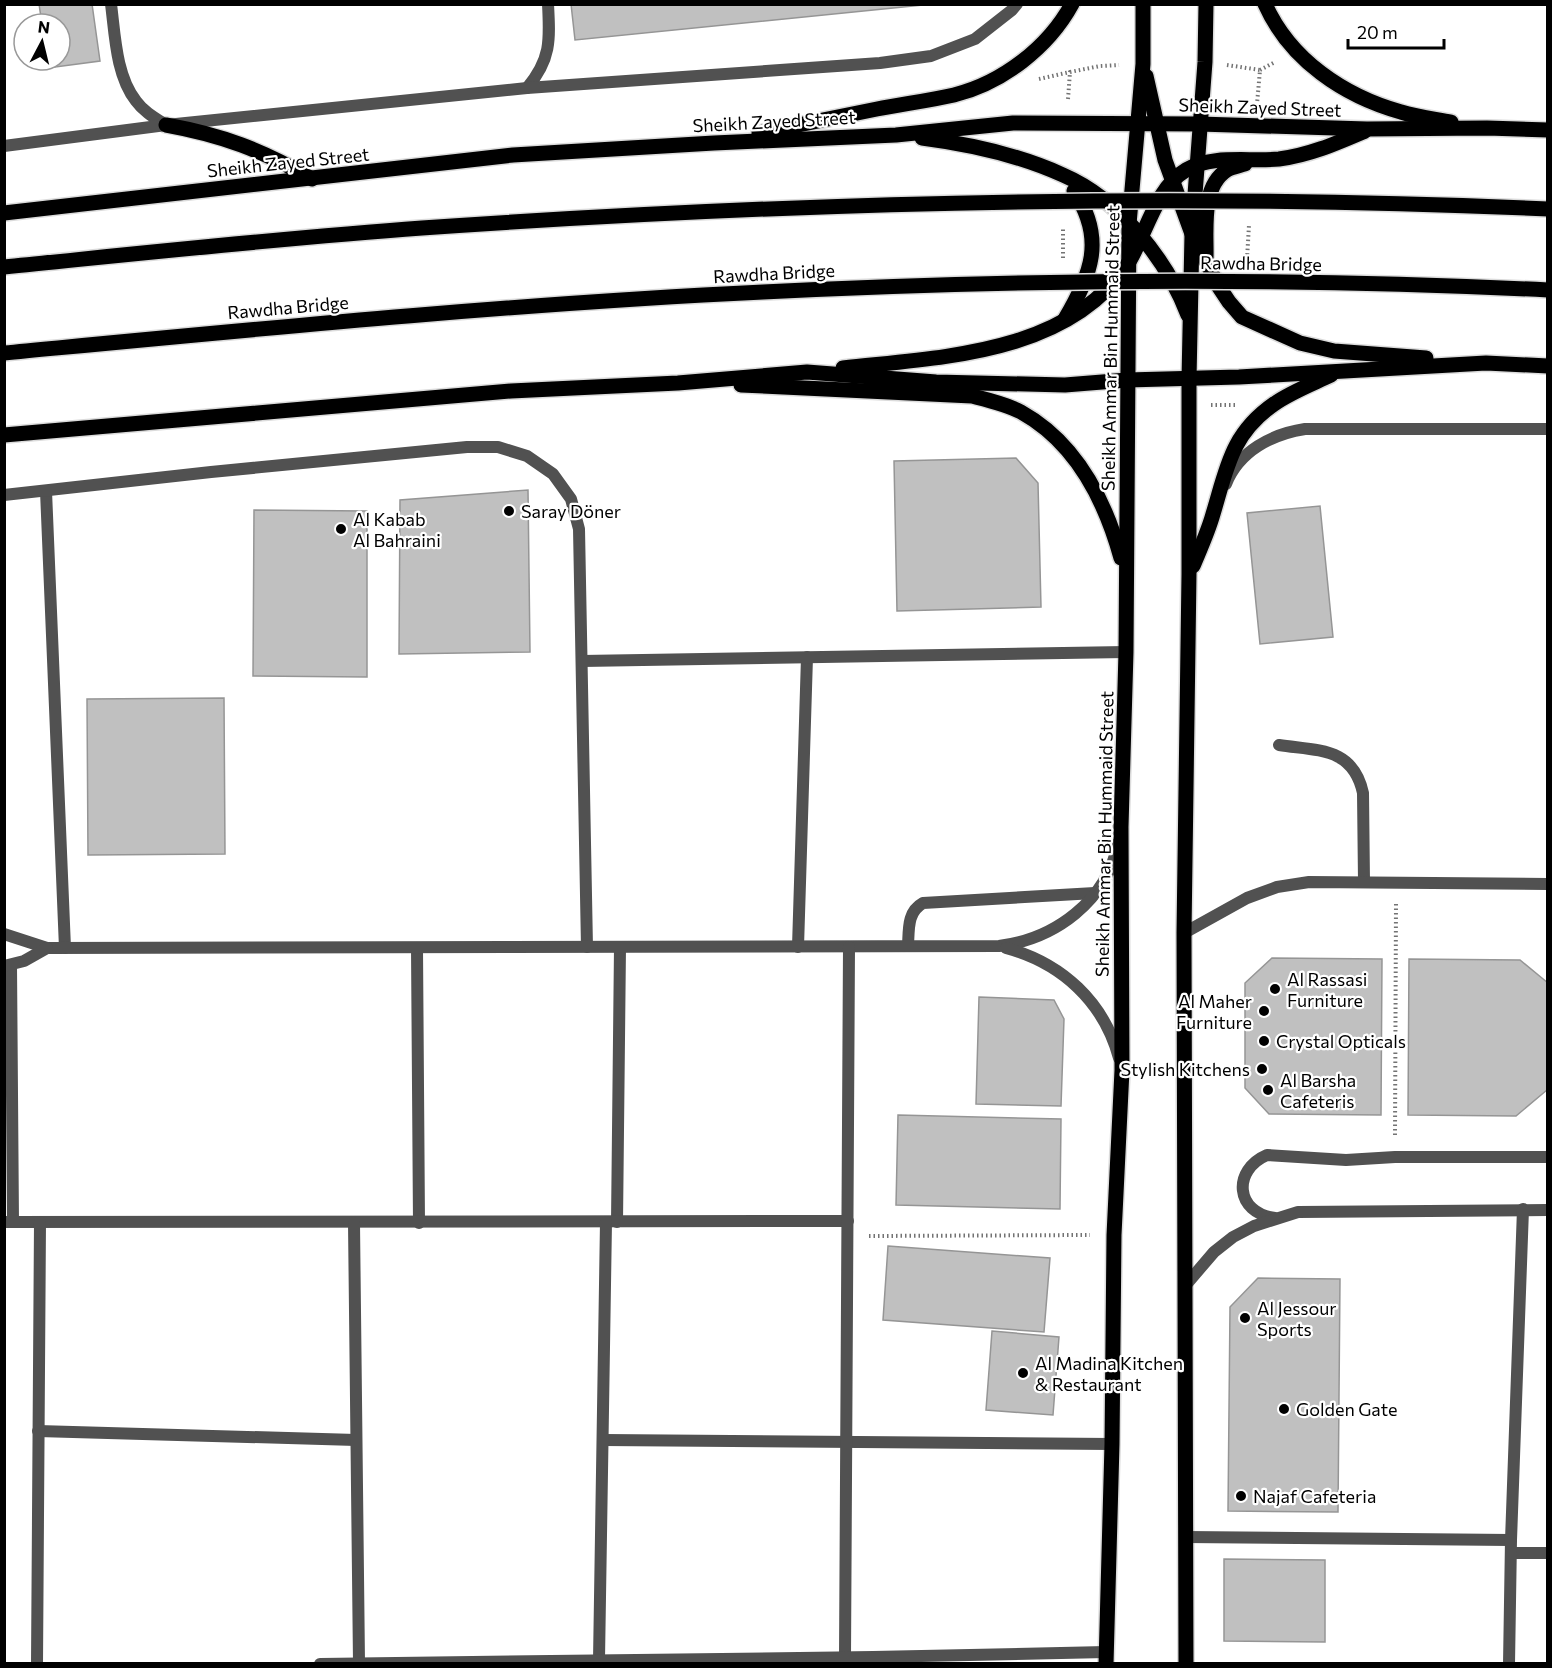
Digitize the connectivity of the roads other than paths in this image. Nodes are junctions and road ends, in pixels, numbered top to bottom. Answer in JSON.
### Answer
{"nodes":[{"id":1,"x":111,"y":4,"type":"edge"},
{"id":2,"x":548,"y":4,"type":"edge"},
{"id":3,"x":1017,"y":4,"type":"edge"},
{"id":4,"x":1071,"y":4,"type":"edge"},
{"id":5,"x":1143,"y":4,"type":"edge"},
{"id":6,"x":1206,"y":4,"type":"edge"},
{"id":7,"x":1265,"y":4,"type":"edge"},
{"id":8,"x":1143,"y":64,"type":"junction"},
{"id":9,"x":527,"y":88,"type":"junction"},
{"id":10,"x":1137,"y":124,"type":"junction"},
{"id":11,"x":1158,"y":124,"type":"junction"},
{"id":12,"x":1199,"y":124,"type":"junction"},
{"id":13,"x":166,"y":125,"type":"junction"},
{"id":14,"x":1487,"y":128,"type":"junction"},
{"id":15,"x":1368,"y":129,"type":"junction"},
{"id":16,"x":1548,"y":130,"type":"edge"},
{"id":17,"x":896,"y":135,"type":"junction"},
{"id":18,"x":714,"y":143,"type":"junction"},
{"id":19,"x":4,"y":146,"type":"edge"},
{"id":20,"x":1253,"y":160,"type":"junction"},
{"id":21,"x":1196,"y":166,"type":"junction"},
{"id":22,"x":1064,"y":175,"type":"junction"},
{"id":23,"x":312,"y":179,"type":"junction"},
{"id":24,"x":1173,"y":182,"type":"junction"},
{"id":25,"x":1548,"y":208,"type":"edge"},
{"id":26,"x":4,"y":213,"type":"edge"},
{"id":27,"x":1130,"y":224,"type":"junction"},
{"id":28,"x":1192,"y":234,"type":"junction"},
{"id":29,"x":1141,"y":237,"type":"junction"},
{"id":30,"x":1206,"y":261,"type":"junction"},
{"id":31,"x":1129,"y":263,"type":"junction"},
{"id":32,"x":4,"y":267,"type":"edge"},
{"id":33,"x":1548,"y":290,"type":"edge"},
{"id":34,"x":1190,"y":321,"type":"junction"},
{"id":35,"x":1063,"y":322,"type":"junction"},
{"id":36,"x":4,"y":353,"type":"edge"},
{"id":37,"x":1485,"y":363,"type":"junction"},
{"id":38,"x":1548,"y":366,"type":"edge"},
{"id":39,"x":1339,"y":371,"type":"junction"},
{"id":40,"x":807,"y":372,"type":"junction"},
{"id":41,"x":1189,"y":379,"type":"junction"},
{"id":42,"x":1127,"y":380,"type":"junction"},
{"id":43,"x":678,"y":383,"type":"junction"},
{"id":44,"x":1548,"y":429,"type":"edge"},
{"id":45,"x":4,"y":435,"type":"edge"},
{"id":46,"x":46,"y":491,"type":"junction"},
{"id":47,"x":4,"y":495,"type":"edge"},
{"id":48,"x":1213,"y":515,"type":"junction"},
{"id":49,"x":1189,"y":574,"type":"junction"},
{"id":50,"x":1126,"y":578,"type":"junction"},
{"id":51,"x":1126,"y":652,"type":"junction"},
{"id":52,"x":807,"y":657,"type":"junction"},
{"id":53,"x":582,"y":661,"type":"junction"},
{"id":54,"x":1279,"y":745,"type":"dead end"},
{"id":55,"x":1121,"y":827,"type":"junction"},
{"id":56,"x":1364,"y":882,"type":"junction"},
{"id":57,"x":1548,"y":884,"type":"edge"},
{"id":58,"x":1095,"y":893,"type":"junction"},
{"id":59,"x":1184,"y":933,"type":"junction"},
{"id":60,"x":4,"y":934,"type":"edge"},
{"id":61,"x":908,"y":946,"type":"junction"},
{"id":62,"x":999,"y":946,"type":"junction"},
{"id":63,"x":587,"y":947,"type":"junction"},
{"id":64,"x":620,"y":947,"type":"junction"},
{"id":65,"x":798,"y":947,"type":"junction"},
{"id":66,"x":849,"y":947,"type":"junction"},
{"id":67,"x":46,"y":948,"type":"junction"},
{"id":68,"x":65,"y":948,"type":"junction"},
{"id":69,"x":417,"y":948,"type":"junction"},
{"id":70,"x":8,"y":966,"type":"edge"},
{"id":71,"x":1122,"y":1070,"type":"junction"},
{"id":72,"x":1548,"y":1157,"type":"edge"},
{"id":73,"x":1524,"y":1209,"type":"junction"},
{"id":74,"x":1548,"y":1210,"type":"edge"},
{"id":75,"x":1276,"y":1218,"type":"junction"},
{"id":76,"x":848,"y":1221,"type":"junction"},
{"id":77,"x":9,"y":1222,"type":"edge"},
{"id":78,"x":40,"y":1222,"type":"junction"},
{"id":79,"x":611,"y":1222,"type":"junction"},
{"id":80,"x":354,"y":1223,"type":"junction"},
{"id":81,"x":418,"y":1223,"type":"junction"},
{"id":82,"x":1184,"y":1287,"type":"junction"},
{"id":83,"x":38,"y":1431,"type":"junction"},
{"id":84,"x":356,"y":1440,"type":"junction"},
{"id":85,"x":603,"y":1440,"type":"junction"},
{"id":86,"x":846,"y":1443,"type":"junction"},
{"id":87,"x":1112,"y":1444,"type":"junction"},
{"id":88,"x":1185,"y":1537,"type":"junction"},
{"id":89,"x":1511,"y":1540,"type":"junction"},
{"id":90,"x":1511,"y":1553,"type":"junction"},
{"id":91,"x":1548,"y":1553,"type":"edge"},
{"id":92,"x":845,"y":1657,"type":"junction"},
{"id":93,"x":1106,"y":1658,"type":"edge"},
{"id":94,"x":600,"y":1660,"type":"junction"},
{"id":95,"x":873,"y":1660,"type":"edge"},
{"id":96,"x":672,"y":1661,"type":"edge"},
{"id":97,"x":359,"y":1663,"type":"edge"},
{"id":98,"x":464,"y":1663,"type":"edge"},
{"id":99,"x":37,"y":1664,"type":"edge"},
{"id":100,"x":320,"y":1664,"type":"edge"},
{"id":101,"x":1186,"y":1664,"type":"edge"},
{"id":102,"x":1509,"y":1664,"type":"edge"}],
"edges":[{"from":1,"to":13,"type":"street"},
{"from":2,"to":9,"type":"street"},
{"from":3,"to":9,"type":"street"},
{"from":4,"to":18,"type":"main road"},
{"from":5,"to":8,"type":"main road","name":"Sheikh Ammar Bin Hummaid Street"},
{"from":6,"to":12,"type":"main road"},
{"from":7,"to":14,"type":"main road"},
{"from":8,"to":10,"type":"main road","name":"Sheikh Ammar Bin Hummaid Street"},
{"from":8,"to":11,"type":"main road"},
{"from":9,"to":13,"type":"street"},
{"from":10,"to":11,"type":"main road","name":"Sheikh Zayed Street"},
{"from":10,"to":17,"type":"main road","name":"Sheikh Zayed Street"},
{"from":10,"to":27,"type":"main road","name":"Sheikh Ammar Bin Hummaid Street"},
{"from":11,"to":12,"type":"main road","name":"Sheikh Zayed Street"},
{"from":11,"to":24,"type":"main road"},
{"from":12,"to":15,"type":"main road","name":"Sheikh Zayed Street"},
{"from":12,"to":21,"type":"main road"},
{"from":13,"to":19,"type":"street"},
{"from":13,"to":23,"type":"main road"},
{"from":14,"to":15,"type":"main road","name":"Sheikh Zayed Street"},
{"from":14,"to":16,"type":"main road","name":"Sheikh Zayed Street"},
{"from":15,"to":20,"type":"main road"},
{"from":17,"to":18,"type":"main road","name":"Sheikh Zayed Street"},
{"from":17,"to":22,"type":"main road"},
{"from":18,"to":23,"type":"main road","name":"Sheikh Zayed Street"},
{"from":20,"to":21,"type":"main road"},
{"from":20,"to":30,"type":"main road"},
{"from":21,"to":24,"type":"main road"},
{"from":21,"to":28,"type":"main road"},
{"from":22,"to":27,"type":"main road"},
{"from":22,"to":35,"type":"main road"},
{"from":23,"to":26,"type":"main road","name":"Sheikh Zayed Street"},
{"from":24,"to":28,"type":"main road"},
{"from":24,"to":29,"type":"main road"},
{"from":25,"to":32,"type":"main road","bridge":true},
{"from":27,"to":29,"type":"main road"},
{"from":27,"to":31,"type":"main road","name":"Sheikh Ammar Bin Hummaid Street"},
{"from":28,"to":30,"type":"main road"},
{"from":28,"to":34,"type":"main road"},
{"from":29,"to":31,"type":"main road"},
{"from":29,"to":34,"type":"main road"},
{"from":30,"to":37,"type":"main road"},
{"from":31,"to":35,"type":"main road"},
{"from":31,"to":42,"type":"main road","name":"Sheikh Ammar Bin Hummaid Street"},
{"from":33,"to":36,"type":"main road","name":"Rawdha Bridge","bridge":true},
{"from":34,"to":41,"type":"main road"},
{"from":35,"to":40,"type":"main road"},
{"from":37,"to":38,"type":"main road"},
{"from":37,"to":39,"type":"main road"},
{"from":39,"to":41,"type":"main road"},
{"from":39,"to":48,"type":"main road"},
{"from":40,"to":42,"type":"main road"},
{"from":40,"to":43,"type":"main road"},
{"from":41,"to":42,"type":"main road"},
{"from":41,"to":49,"type":"main road"},
{"from":42,"to":50,"type":"main road","name":"Sheikh Ammar Bin Hummaid Street"},
{"from":43,"to":45,"type":"main road"},
{"from":43,"to":50,"type":"main road"},
{"from":44,"to":48,"type":"street"},
{"from":46,"to":47,"type":"street"},
{"from":46,"to":53,"type":"street"},
{"from":46,"to":68,"type":"street"},
{"from":48,"to":49,"type":"main road"},
{"from":49,"to":59,"type":"main road"},
{"from":50,"to":51,"type":"main road","name":"Sheikh Ammar Bin Hummaid Street"},
{"from":51,"to":52,"type":"street"},
{"from":51,"to":55,"type":"main road","name":"Sheikh Ammar Bin Hummaid Street"},
{"from":52,"to":53,"type":"street"},
{"from":52,"to":65,"type":"street"},
{"from":53,"to":63,"type":"street"},
{"from":54,"to":56,"type":"street"},
{"from":55,"to":58,"type":"street"},
{"from":55,"to":71,"type":"main road","name":"Sheikh Ammar Bin Hummaid Street"},
{"from":56,"to":57,"type":"street"},
{"from":56,"to":59,"type":"street"},
{"from":58,"to":61,"type":"street"},
{"from":58,"to":62,"type":"street"},
{"from":59,"to":82,"type":"main road"},
{"from":60,"to":67,"type":"street"},
{"from":61,"to":62,"type":"street"},
{"from":61,"to":66,"type":"street"},
{"from":62,"to":71,"type":"street"},
{"from":63,"to":64,"type":"street"},
{"from":63,"to":69,"type":"street"},
{"from":64,"to":65,"type":"street"},
{"from":64,"to":79,"type":"street"},
{"from":65,"to":66,"type":"street"},
{"from":66,"to":76,"type":"street"},
{"from":67,"to":68,"type":"street"},
{"from":67,"to":70,"type":"street"},
{"from":68,"to":69,"type":"street"},
{"from":69,"to":81,"type":"street"},
{"from":70,"to":77,"type":"street"},
{"from":71,"to":87,"type":"main road","name":"Sheikh Ammar Bin Hummaid Street"},
{"from":72,"to":75,"type":"street"},
{"from":73,"to":74,"type":"street"},
{"from":73,"to":75,"type":"street"},
{"from":73,"to":89,"type":"street"},
{"from":75,"to":82,"type":"street"},
{"from":76,"to":79,"type":"street"},
{"from":76,"to":86,"type":"street"},
{"from":77,"to":78,"type":"street"},
{"from":78,"to":80,"type":"street"},
{"from":78,"to":83,"type":"street"},
{"from":79,"to":81,"type":"street"},
{"from":79,"to":85,"type":"street"},
{"from":80,"to":81,"type":"street"},
{"from":80,"to":84,"type":"street"},
{"from":82,"to":88,"type":"main road"},
{"from":83,"to":84,"type":"street"},
{"from":83,"to":99,"type":"street"},
{"from":84,"to":97,"type":"street"},
{"from":85,"to":86,"type":"street"},
{"from":85,"to":94,"type":"street"},
{"from":86,"to":87,"type":"street"},
{"from":86,"to":92,"type":"street"},
{"from":87,"to":93,"type":"main road","name":"Sheikh Ammar Bin Hummaid Street"},
{"from":88,"to":89,"type":"street"},
{"from":88,"to":101,"type":"main road"},
{"from":89,"to":90,"type":"street"},
{"from":90,"to":91,"type":"street"},
{"from":90,"to":102,"type":"street"},
{"from":92,"to":95,"type":"street"},
{"from":92,"to":96,"type":"street"},
{"from":93,"to":95,"type":"street"},
{"from":94,"to":96,"type":"street"},
{"from":94,"to":98,"type":"street"},
{"from":97,"to":98,"type":"street"},
{"from":97,"to":100,"type":"street"}]}
